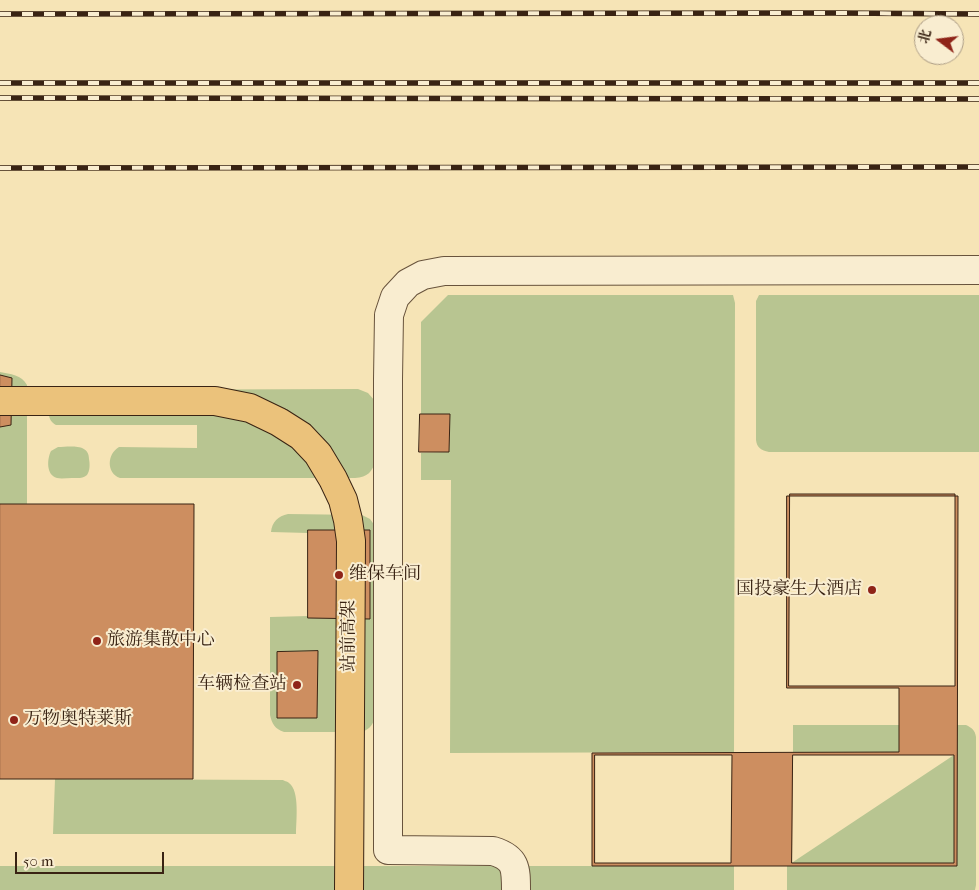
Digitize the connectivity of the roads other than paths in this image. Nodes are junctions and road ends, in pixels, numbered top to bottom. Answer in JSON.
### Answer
{"nodes":[{"id":1,"x":979,"y":270,"type":"edge"},
{"id":2,"x":0,"y":401,"type":"edge"},
{"id":3,"x":349,"y":890,"type":"edge"},
{"id":4,"x":516,"y":890,"type":"edge"}],
"edges":[{"from":1,"to":4,"type":"lane"},
{"from":2,"to":3,"type":"main road","name":"站前高架"}]}
